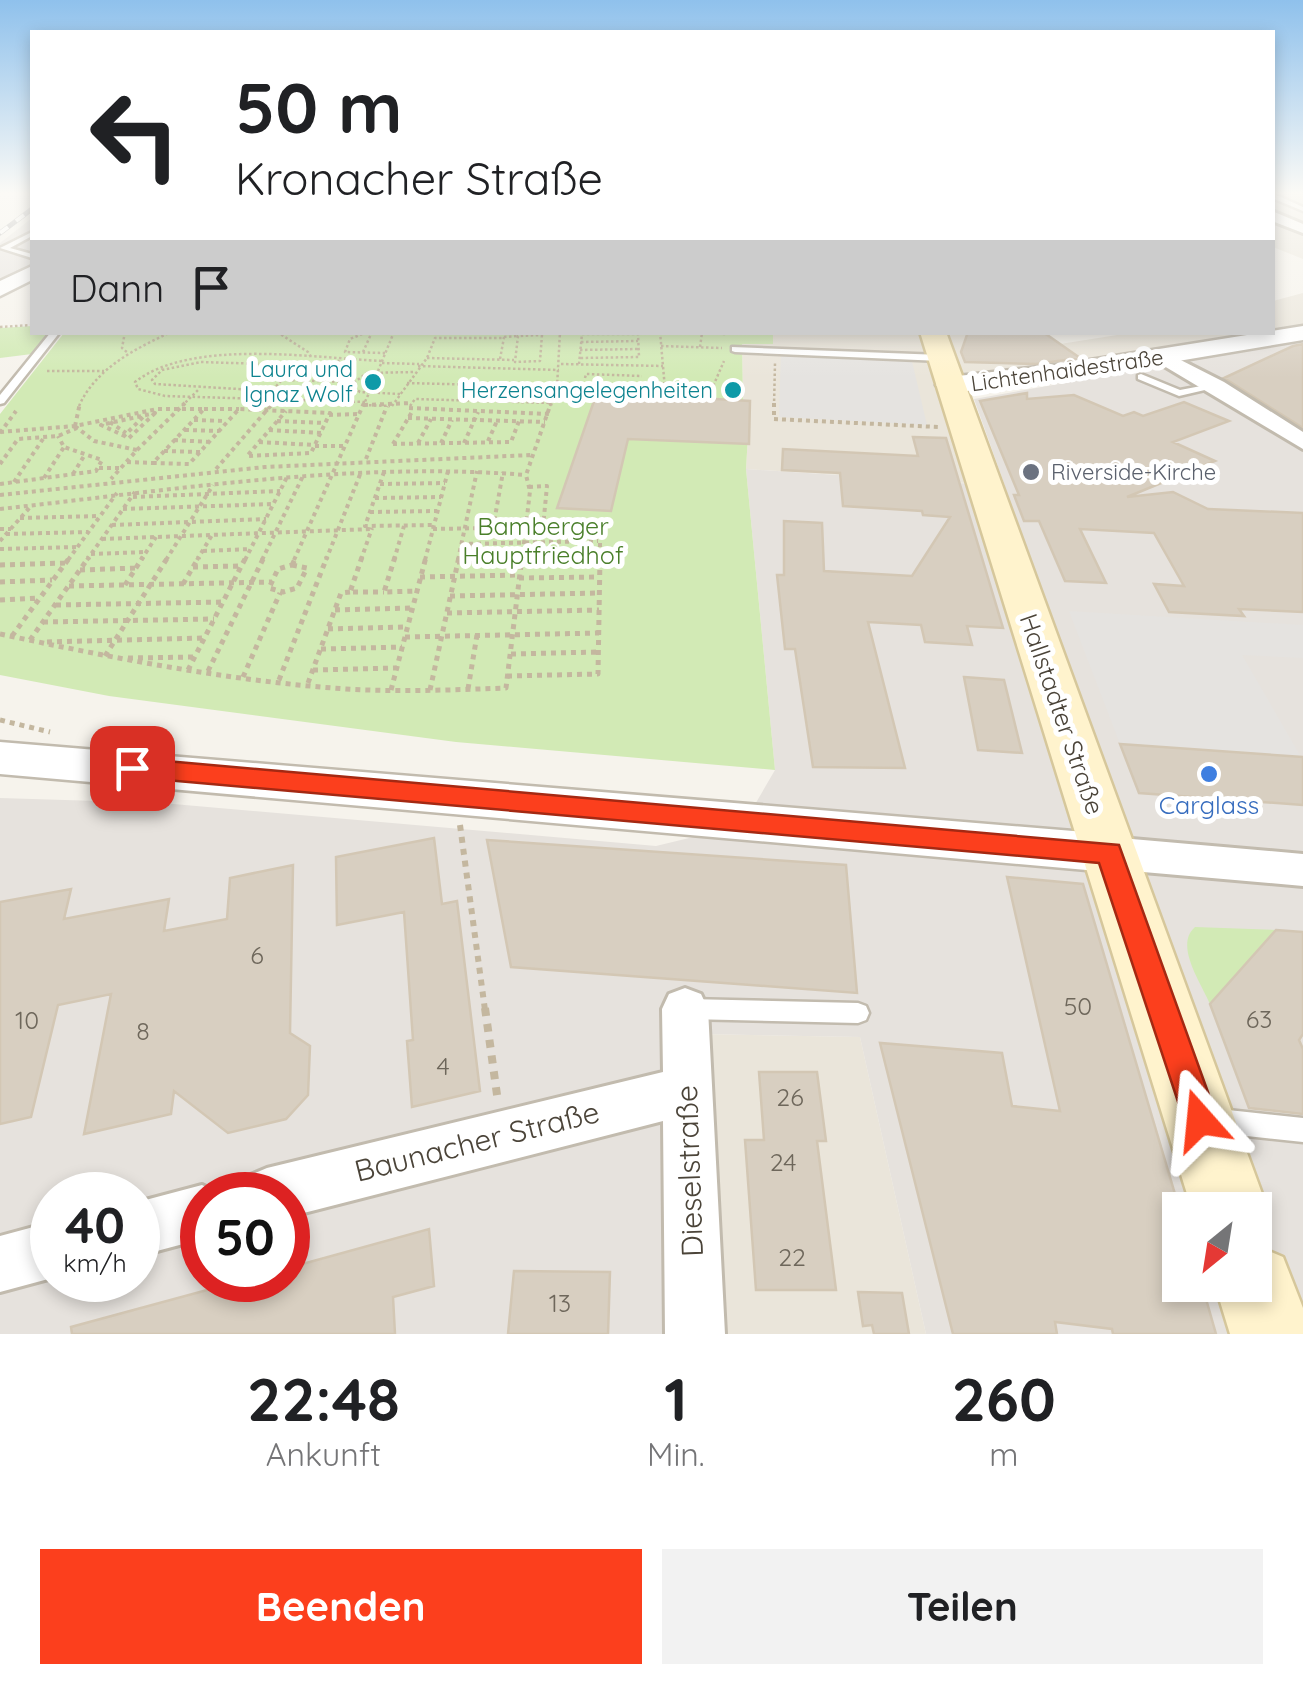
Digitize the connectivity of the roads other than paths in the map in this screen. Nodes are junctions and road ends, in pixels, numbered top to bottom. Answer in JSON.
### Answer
{"nodes":[{"id":1,"x":30,"y":273,"type":"edge"},
{"id":2,"x":4,"y":285,"type":"edge"},
{"id":3,"x":1303,"y":333,"type":"edge"},
{"id":4,"x":54,"y":335,"type":"edge"},
{"id":5,"x":735,"y":348,"type":"dead end"},
{"id":6,"x":1161,"y":356,"type":"junction"},
{"id":7,"x":947,"y":376,"type":"edge"},
{"id":8,"x":1140,"y":378,"type":"dead end"},
{"id":9,"x":1217,"y":386,"type":"junction"},
{"id":10,"x":0,"y":401,"type":"edge"},
{"id":11,"x":1303,"y":442,"type":"edge"},
{"id":12,"x":0,"y":758,"type":"edge"},
{"id":13,"x":1109,"y":853,"type":"junction"},
{"id":14,"x":1303,"y":870,"type":"edge"},
{"id":15,"x":685,"y":1009,"type":"joint"},
{"id":16,"x":858,"y":1013,"type":"dead end"},
{"id":17,"x":688,"y":1090,"type":"junction"},
{"id":18,"x":1200,"y":1120,"type":"junction"},
{"id":19,"x":1303,"y":1130,"type":"edge"},
{"id":20,"x":310,"y":1184,"type":"edge"},
{"id":21,"x":1224,"y":1192,"type":"edge"},
{"id":22,"x":30,"y":1256,"type":"edge"},
{"id":23,"x":0,"y":1264,"type":"edge"},
{"id":24,"x":1261,"y":1302,"type":"edge"},
{"id":25,"x":696,"y":1334,"type":"edge"},
{"id":26,"x":1271,"y":1334,"type":"edge"}],
"edges":[{"from":1,"to":2,"type":"street"},
{"from":3,"to":6,"type":"street","name":"Lichtenhaidestraße"},
{"from":4,"to":10,"type":"lane"},
{"from":5,"to":7,"type":"lane"},
{"from":6,"to":7,"type":"street","name":"Lichtenhaidestraße"},
{"from":6,"to":9,"type":"street"},
{"from":7,"to":13,"type":"main road","name":"Hallstadter Straße"},
{"from":8,"to":9,"type":"lane"},
{"from":9,"to":11,"type":"street"},
{"from":12,"to":13,"type":"street"},
{"from":13,"to":14,"type":"street"},
{"from":13,"to":18,"type":"main road","name":"Hallstadter Straße"},
{"from":15,"to":16,"type":"lane"},
{"from":15,"to":17,"type":"street","name":"Dieselstraße"},
{"from":17,"to":20,"type":"street","name":"Baunacher Straße"},
{"from":17,"to":25,"type":"street","name":"Dieselstraße"},
{"from":18,"to":19,"type":"lane"},
{"from":18,"to":21,"type":"main road","name":"Hallstadter Straße"},
{"from":22,"to":23,"type":"street"},
{"from":24,"to":26,"type":"main road"}]}
